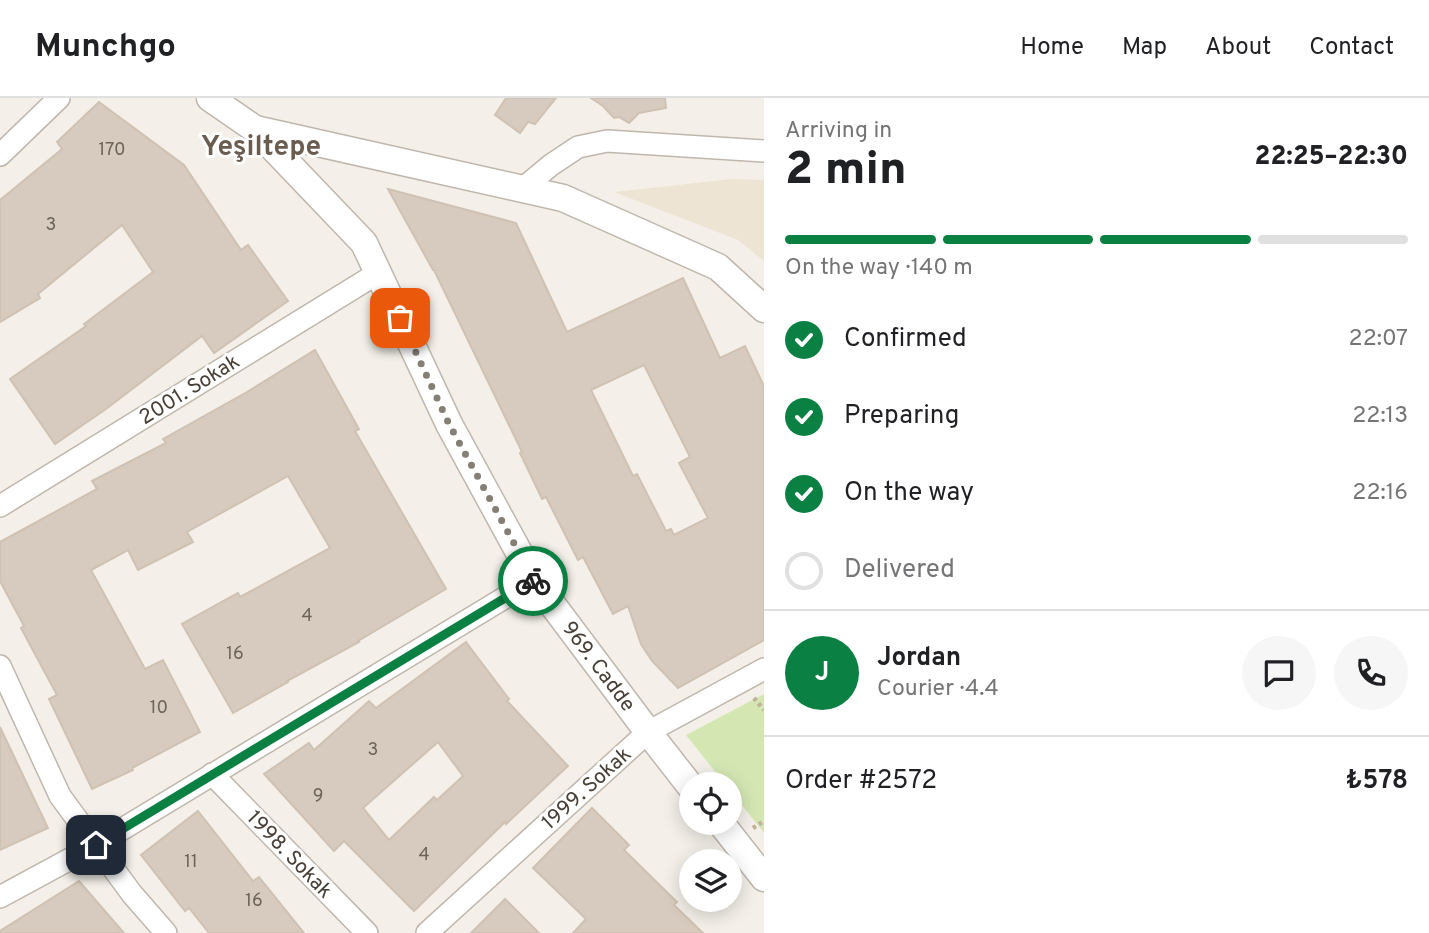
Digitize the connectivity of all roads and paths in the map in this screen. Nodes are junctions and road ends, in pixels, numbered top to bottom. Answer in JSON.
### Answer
{"nodes":[{"id":1,"x":59,"y":98,"type":"edge"},
{"id":2,"x":210,"y":98,"type":"edge"},
{"id":3,"x":254,"y":129,"type":"junction"},
{"id":4,"x":764,"y":151,"type":"edge"},
{"id":5,"x":0,"y":155,"type":"edge"},
{"id":6,"x":522,"y":189,"type":"junction"},
{"id":7,"x":379,"y":273,"type":"junction"},
{"id":8,"x":764,"y":309,"type":"edge"},
{"id":9,"x":0,"y":506,"type":"edge"},
{"id":10,"x":534,"y":580,"type":"junction"},
{"id":11,"x":0,"y":666,"type":"edge"},
{"id":12,"x":764,"y":669,"type":"edge"},
{"id":13,"x":648,"y":732,"type":"junction"},
{"id":14,"x":680,"y":772,"type":"edge"},
{"id":15,"x":212,"y":774,"type":"junction"},
{"id":16,"x":730,"y":835,"type":"edge"},
{"id":17,"x":96,"y":845,"type":"junction"},
{"id":18,"x":764,"y":878,"type":"edge"},
{"id":19,"x":0,"y":897,"type":"edge"},
{"id":20,"x":166,"y":933,"type":"edge"},
{"id":21,"x":367,"y":933,"type":"edge"},
{"id":22,"x":426,"y":933,"type":"edge"}],
"edges":[{"from":1,"to":5,"type":"street"},
{"from":2,"to":3,"type":"street","name":"969. Cadde"},
{"from":3,"to":6,"type":"street"},
{"from":3,"to":7,"type":"street","name":"969. Cadde"},
{"from":4,"to":6,"type":"street"},
{"from":6,"to":8,"type":"street"},
{"from":7,"to":9,"type":"street","name":"2001. Sokak"},
{"from":7,"to":10,"type":"street","name":"969. Cadde"},
{"from":10,"to":13,"type":"street","name":"969. Cadde"},
{"from":10,"to":15,"type":"street"},
{"from":11,"to":17,"type":"street"},
{"from":12,"to":13,"type":"street","name":"1999. Sokak"},
{"from":13,"to":14,"type":"street","name":"969. Cadde"},
{"from":13,"to":22,"type":"street","name":"1999. Sokak"},
{"from":15,"to":17,"type":"street"},
{"from":15,"to":21,"type":"street","name":"1998. Sokak"},
{"from":16,"to":18,"type":"street"},
{"from":17,"to":19,"type":"street"},
{"from":17,"to":20,"type":"street"}]}
